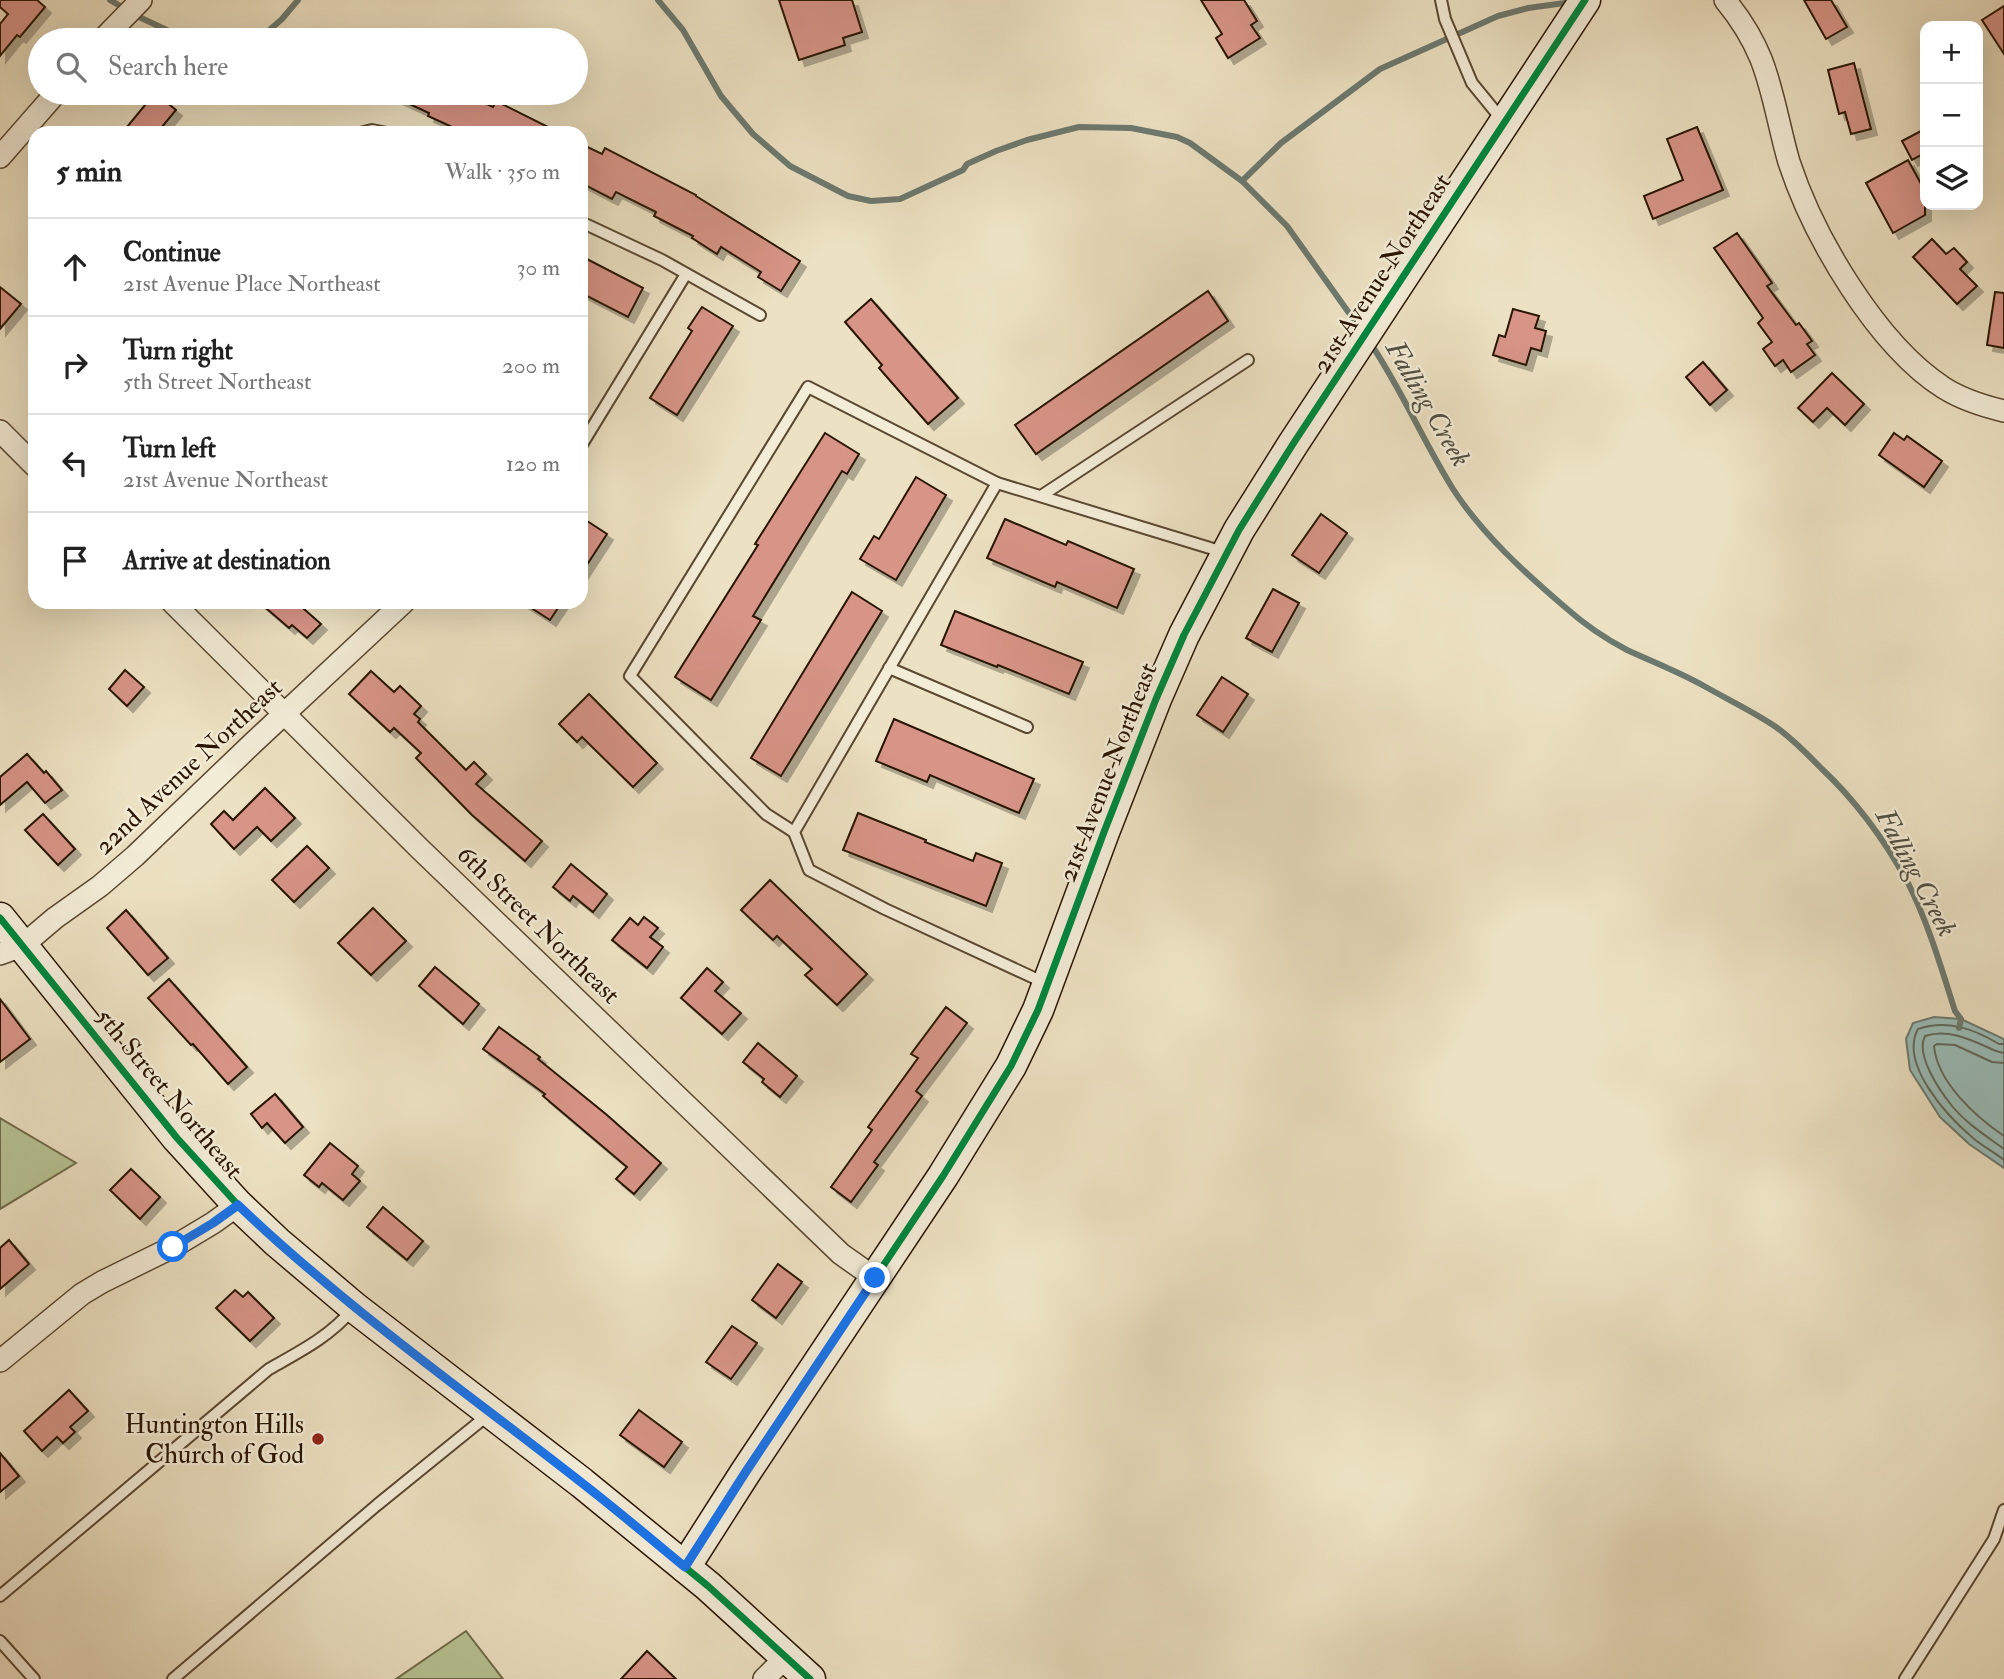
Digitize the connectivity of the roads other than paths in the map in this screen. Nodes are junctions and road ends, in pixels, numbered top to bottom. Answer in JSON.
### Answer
{"nodes":[{"id":1,"x":141,"y":0,"type":"edge"},
{"id":2,"x":1441,"y":0,"type":"edge"},
{"id":3,"x":1585,"y":0,"type":"edge"},
{"id":4,"x":1725,"y":0,"type":"edge"},
{"id":5,"x":114,"y":28,"type":"edge"},
{"id":6,"x":46,"y":105,"type":"edge"},
{"id":7,"x":1505,"y":123,"type":"junction"},
{"id":8,"x":0,"y":157,"type":"edge"},
{"id":9,"x":588,"y":225,"type":"edge"},
{"id":10,"x":686,"y":274,"type":"junction"},
{"id":11,"x":760,"y":315,"type":"dead end"},
{"id":12,"x":1248,"y":360,"type":"dead end"},
{"id":13,"x":2004,"y":411,"type":"edge"},
{"id":14,"x":0,"y":431,"type":"edge"},
{"id":15,"x":588,"y":435,"type":"edge"},
{"id":16,"x":28,"y":459,"type":"edge"},
{"id":17,"x":997,"y":483,"type":"junction"},
{"id":18,"x":1041,"y":496,"type":"junction"},
{"id":19,"x":1226,"y":553,"type":"junction"},
{"id":20,"x":179,"y":609,"type":"edge"},
{"id":21,"x":397,"y":609,"type":"edge"},
{"id":22,"x":889,"y":668,"type":"junction"},
{"id":23,"x":285,"y":714,"type":"junction"},
{"id":24,"x":1027,"y":727,"type":"dead end"},
{"id":25,"x":794,"y":832,"type":"junction"},
{"id":26,"x":0,"y":918,"type":"edge"},
{"id":27,"x":11,"y":950,"type":"edge"},
{"id":28,"x":1048,"y":984,"type":"junction"},
{"id":29,"x":238,"y":1205,"type":"junction"},
{"id":30,"x":875,"y":1278,"type":"junction"},
{"id":31,"x":355,"y":1308,"type":"junction"},
{"id":32,"x":0,"y":1361,"type":"edge"},
{"id":33,"x":491,"y":1413,"type":"junction"},
{"id":34,"x":2004,"y":1510,"type":"edge"},
{"id":35,"x":685,"y":1567,"type":"junction"},
{"id":36,"x":0,"y":1596,"type":"edge"},
{"id":37,"x":0,"y":1641,"type":"edge"},
{"id":38,"x":786,"y":1657,"type":"junction"},
{"id":39,"x":34,"y":1679,"type":"edge"},
{"id":40,"x":173,"y":1679,"type":"edge"},
{"id":41,"x":764,"y":1679,"type":"edge"},
{"id":42,"x":810,"y":1679,"type":"edge"},
{"id":43,"x":1905,"y":1679,"type":"edge"}],
"edges":[{"from":1,"to":5,"type":"street"},
{"from":2,"to":7,"type":"lane"},
{"from":3,"to":7,"type":"street","name":"21st Avenue Northeast"},
{"from":4,"to":13,"type":"street"},
{"from":6,"to":8,"type":"street"},
{"from":7,"to":19,"type":"street","name":"21st Avenue Northeast"},
{"from":9,"to":10,"type":"lane"},
{"from":10,"to":11,"type":"lane"},
{"from":10,"to":15,"type":"lane"},
{"from":12,"to":18,"type":"lane"},
{"from":14,"to":16,"type":"street"},
{"from":17,"to":18,"type":"lane"},
{"from":17,"to":22,"type":"lane"},
{"from":17,"to":25,"type":"lane"},
{"from":18,"to":19,"type":"lane"},
{"from":19,"to":28,"type":"street","name":"21st Avenue Northeast"},
{"from":20,"to":23,"type":"street","name":"6th Street Northeast"},
{"from":21,"to":23,"type":"street","name":"22nd Avenue Northeast"},
{"from":22,"to":24,"type":"lane"},
{"from":22,"to":25,"type":"lane"},
{"from":23,"to":27,"type":"street","name":"22nd Avenue Northeast"},
{"from":23,"to":30,"type":"street","name":"6th Street Northeast"},
{"from":25,"to":28,"type":"lane"},
{"from":26,"to":27,"type":"street","name":"5th Street Northeast"},
{"from":27,"to":29,"type":"street","name":"5th Street Northeast"},
{"from":28,"to":30,"type":"street","name":"21st Avenue Northeast"},
{"from":29,"to":31,"type":"street","name":"5th Street Northeast"},
{"from":29,"to":32,"type":"street"},
{"from":30,"to":35,"type":"street","name":"21st Avenue Northeast"},
{"from":31,"to":33,"type":"street","name":"5th Street Northeast"},
{"from":31,"to":36,"type":"lane"},
{"from":33,"to":35,"type":"street","name":"5th Street Northeast"},
{"from":33,"to":40,"type":"lane"},
{"from":34,"to":43,"type":"lane"},
{"from":35,"to":38,"type":"street","name":"5th Street Northeast"},
{"from":37,"to":39,"type":"lane"},
{"from":38,"to":41,"type":"street"},
{"from":38,"to":42,"type":"street","name":"5th Street Northeast"}]}
